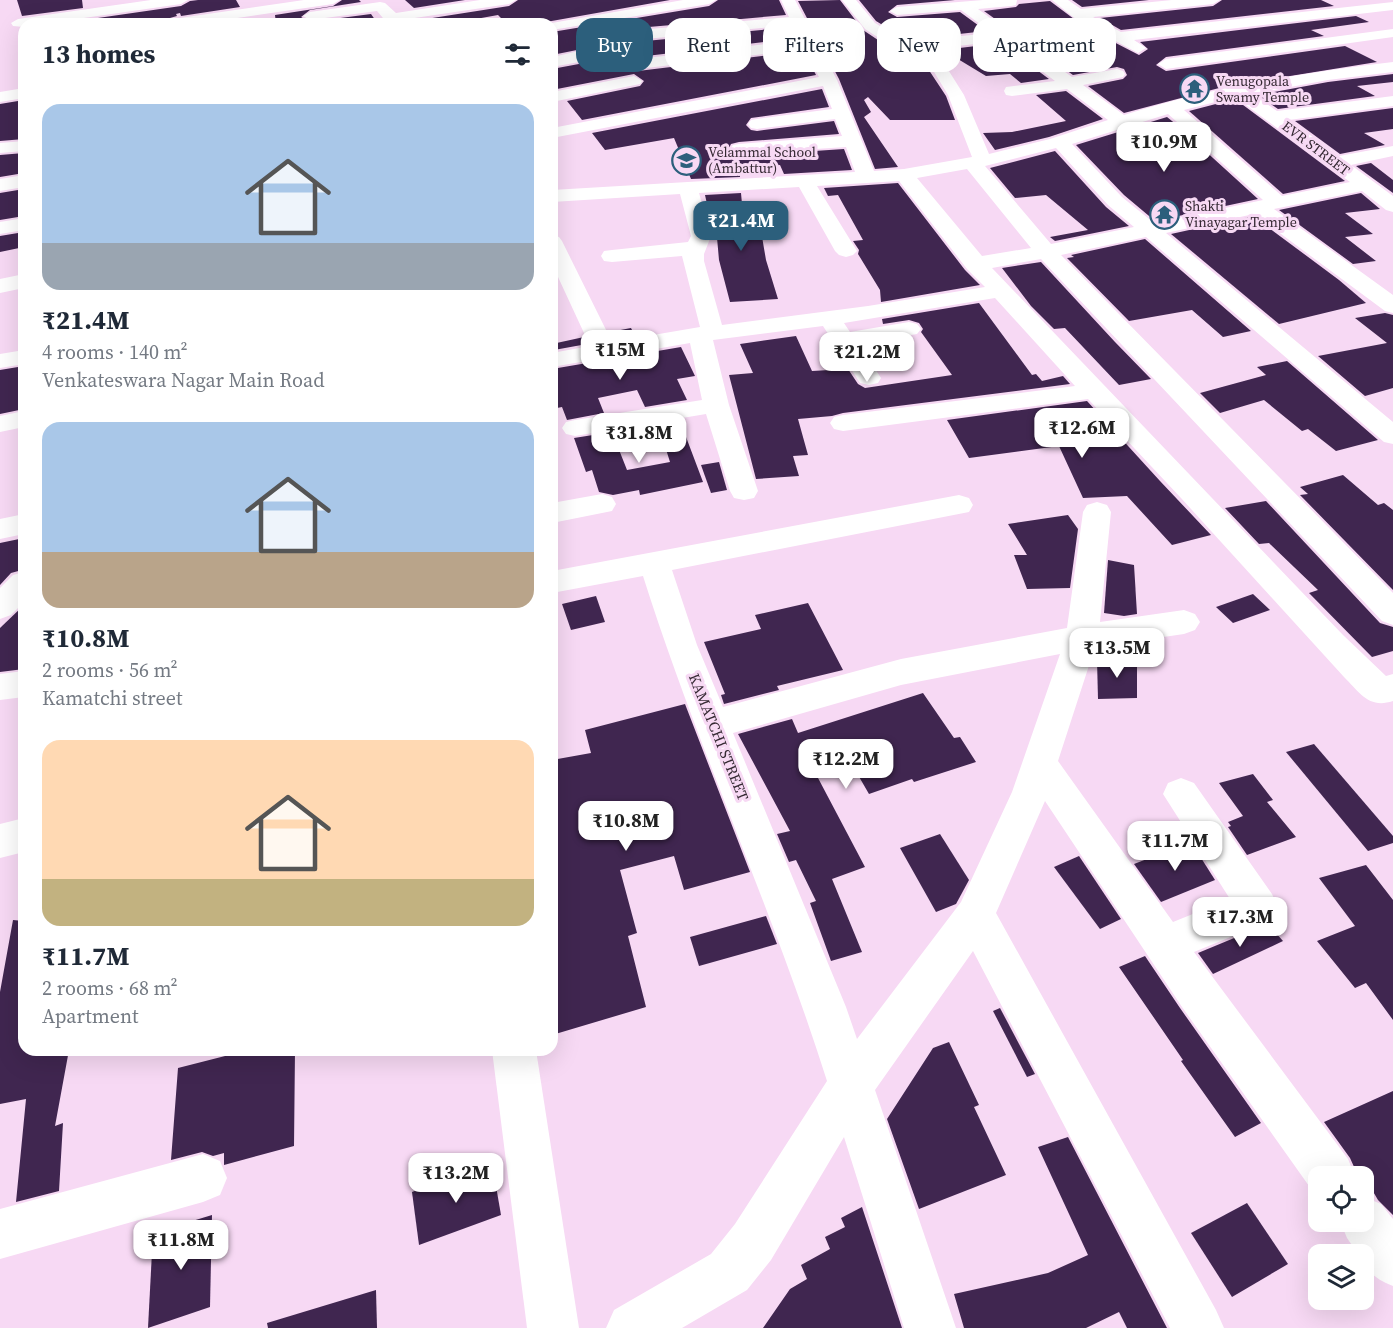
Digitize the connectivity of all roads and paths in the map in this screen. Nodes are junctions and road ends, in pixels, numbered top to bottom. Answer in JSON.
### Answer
{"nodes":[{"id":1,"x":84,"y":0,"type":"edge"},
{"id":2,"x":181,"y":0,"type":"edge"},
{"id":3,"x":333,"y":0,"type":"edge"},
{"id":4,"x":509,"y":0,"type":"edge"},
{"id":5,"x":709,"y":0,"type":"edge"},
{"id":6,"x":788,"y":0,"type":"edge"},
{"id":7,"x":849,"y":0,"type":"edge"},
{"id":8,"x":1059,"y":0,"type":"edge"},
{"id":9,"x":1213,"y":0,"type":"edge"},
{"id":10,"x":1387,"y":0,"type":"edge"},
{"id":11,"x":1011,"y":2,"type":"dead end"},
{"id":12,"x":57,"y":4,"type":"dead end"},
{"id":13,"x":120,"y":4,"type":"edge"},
{"id":14,"x":1393,"y":4,"type":"edge"},
{"id":15,"x":13,"y":7,"type":"dead end"},
{"id":16,"x":966,"y":7,"type":"junction"},
{"id":17,"x":897,"y":11,"type":"dead end"},
{"id":18,"x":1078,"y":14,"type":"junction"},
{"id":19,"x":61,"y":18,"type":"edge"},
{"id":20,"x":213,"y":18,"type":"edge"},
{"id":21,"x":296,"y":18,"type":"edge"},
{"id":22,"x":391,"y":18,"type":"edge"},
{"id":23,"x":410,"y":18,"type":"edge"},
{"id":24,"x":798,"y":18,"type":"edge"},
{"id":25,"x":980,"y":18,"type":"edge"},
{"id":26,"x":1085,"y":18,"type":"edge"},
{"id":27,"x":763,"y":23,"type":"edge"},
{"id":28,"x":18,"y":24,"type":"edge"},
{"id":29,"x":558,"y":25,"type":"edge"},
{"id":30,"x":653,"y":33,"type":"edge"},
{"id":31,"x":1393,"y":33,"type":"edge"},
{"id":32,"x":1116,"y":34,"type":"edge"},
{"id":33,"x":1116,"y":36,"type":"edge"},
{"id":34,"x":973,"y":42,"type":"edge"},
{"id":35,"x":763,"y":49,"type":"edge"},
{"id":36,"x":1156,"y":58,"type":"junction"},
{"id":37,"x":558,"y":61,"type":"edge"},
{"id":38,"x":1393,"y":67,"type":"edge"},
{"id":39,"x":825,"y":72,"type":"edge"},
{"id":40,"x":942,"y":72,"type":"edge"},
{"id":41,"x":1053,"y":72,"type":"edge"},
{"id":42,"x":1117,"y":74,"type":"dead end"},
{"id":43,"x":829,"y":80,"type":"junction"},
{"id":44,"x":634,"y":81,"type":"dead end"},
{"id":45,"x":1068,"y":84,"type":"junction"},
{"id":46,"x":1012,"y":91,"type":"dead end"},
{"id":47,"x":1231,"y":92,"type":"junction"},
{"id":48,"x":18,"y":94,"type":"edge"},
{"id":49,"x":558,"y":96,"type":"edge"},
{"id":50,"x":0,"y":98,"type":"edge"},
{"id":51,"x":1393,"y":101,"type":"edge"},
{"id":52,"x":1171,"y":107,"type":"junction"},
{"id":53,"x":843,"y":113,"type":"junction"},
{"id":54,"x":1274,"y":117,"type":"junction"},
{"id":55,"x":1122,"y":122,"type":"junction"},
{"id":56,"x":757,"y":124,"type":"dead end"},
{"id":57,"x":558,"y":133,"type":"edge"},
{"id":58,"x":1207,"y":140,"type":"junction"},
{"id":59,"x":853,"y":141,"type":"junction"},
{"id":60,"x":1060,"y":142,"type":"junction"},
{"id":61,"x":1155,"y":144,"type":"dead end"},
{"id":62,"x":18,"y":146,"type":"edge"},
{"id":63,"x":0,"y":148,"type":"edge"},
{"id":64,"x":739,"y":149,"type":"dead end"},
{"id":65,"x":1393,"y":152,"type":"edge"},
{"id":66,"x":978,"y":162,"type":"junction"},
{"id":67,"x":1336,"y":162,"type":"junction"},
{"id":68,"x":904,"y":175,"type":"junction"},
{"id":69,"x":867,"y":178,"type":"junction"},
{"id":70,"x":18,"y":182,"type":"edge"},
{"id":71,"x":806,"y":183,"type":"junction"},
{"id":72,"x":0,"y":185,"type":"edge"},
{"id":73,"x":1364,"y":185,"type":"junction"},
{"id":74,"x":688,"y":187,"type":"junction"},
{"id":75,"x":558,"y":196,"type":"edge"},
{"id":76,"x":1266,"y":204,"type":"junction"},
{"id":77,"x":1393,"y":206,"type":"edge"},
{"id":78,"x":18,"y":225,"type":"edge"},
{"id":79,"x":0,"y":228,"type":"edge"},
{"id":80,"x":1150,"y":232,"type":"junction"},
{"id":81,"x":696,"y":248,"type":"junction"},
{"id":82,"x":846,"y":251,"type":"dead end"},
{"id":83,"x":1046,"y":252,"type":"junction"},
{"id":84,"x":558,"y":254,"type":"edge"},
{"id":85,"x":612,"y":256,"type":"dead end"},
{"id":86,"x":975,"y":264,"type":"junction"},
{"id":87,"x":1383,"y":274,"type":"dead end"},
{"id":88,"x":1355,"y":279,"type":"junction"},
{"id":89,"x":18,"y":282,"type":"edge"},
{"id":90,"x":0,"y":286,"type":"edge"},
{"id":91,"x":1000,"y":291,"type":"junction"},
{"id":92,"x":1393,"y":306,"type":"edge"},
{"id":93,"x":828,"y":318,"type":"junction"},
{"id":94,"x":934,"y":325,"type":"dead end"},
{"id":95,"x":707,"y":334,"type":"junction"},
{"id":96,"x":843,"y":340,"type":"junction"},
{"id":97,"x":603,"y":349,"type":"junction"},
{"id":98,"x":18,"y":358,"type":"edge"},
{"id":99,"x":558,"y":359,"type":"edge"},
{"id":100,"x":0,"y":361,"type":"edge"},
{"id":101,"x":869,"y":378,"type":"dead end"},
{"id":102,"x":1094,"y":392,"type":"junction"},
{"id":103,"x":716,"y":405,"type":"junction"},
{"id":104,"x":18,"y":420,"type":"edge"},
{"id":105,"x":843,"y":423,"type":"dead end"},
{"id":106,"x":0,"y":424,"type":"edge"},
{"id":107,"x":575,"y":428,"type":"dead end"},
{"id":108,"x":1393,"y":436,"type":"edge"},
{"id":109,"x":744,"y":492,"type":"dead end"},
{"id":110,"x":602,"y":504,"type":"dead end"},
{"id":111,"x":959,"y":505,"type":"dead end"},
{"id":112,"x":558,"y":512,"type":"edge"},
{"id":113,"x":1097,"y":512,"type":"dead end"},
{"id":114,"x":18,"y":525,"type":"edge"},
{"id":115,"x":0,"y":529,"type":"edge"},
{"id":116,"x":654,"y":563,"type":"junction"},
{"id":117,"x":558,"y":581,"type":"edge"},
{"id":118,"x":18,"y":589,"type":"edge"},
{"id":119,"x":0,"y":607,"type":"edge"},
{"id":120,"x":1393,"y":613,"type":"edge"},
{"id":121,"x":1184,"y":622,"type":"dead end"},
{"id":122,"x":1082,"y":637,"type":"junction"},
{"id":123,"x":18,"y":685,"type":"edge"},
{"id":124,"x":0,"y":687,"type":"edge"},
{"id":125,"x":1393,"y":687,"type":"edge"},
{"id":126,"x":714,"y":724,"type":"junction"},
{"id":127,"x":1040,"y":764,"type":"junction"},
{"id":128,"x":1180,"y":794,"type":"dead end"},
{"id":129,"x":18,"y":836,"type":"edge"},
{"id":130,"x":0,"y":841,"type":"edge"},
{"id":131,"x":975,"y":915,"type":"junction"},
{"id":132,"x":1164,"y":945,"type":"junction"},
{"id":133,"x":514,"y":1056,"type":"edge"},
{"id":134,"x":850,"y":1086,"type":"junction"},
{"id":135,"x":1324,"y":1166,"type":"edge"},
{"id":136,"x":203,"y":1178,"type":"dead end"},
{"id":137,"x":1372,"y":1232,"type":"edge"},
{"id":138,"x":0,"y":1234,"type":"edge"},
{"id":139,"x":1393,"y":1261,"type":"edge"},
{"id":140,"x":554,"y":1328,"type":"edge"},
{"id":141,"x":632,"y":1328,"type":"edge"},
{"id":142,"x":930,"y":1328,"type":"edge"},
{"id":143,"x":1198,"y":1328,"type":"edge"}],
"edges":[{"from":1,"to":12,"type":"street"},
{"from":2,"to":13,"type":"street"},
{"from":3,"to":20,"type":"street"},
{"from":4,"to":23,"type":"street"},
{"from":5,"to":29,"type":"street"},
{"from":6,"to":24,"type":"street"},
{"from":7,"to":34,"type":"street"},
{"from":8,"to":18,"type":"street","name":"EVR STREET"},
{"from":9,"to":18,"type":"street"},
{"from":10,"to":14,"type":"street"},
{"from":11,"to":16,"type":"street"},
{"from":13,"to":19,"type":"street"},
{"from":14,"to":32,"type":"street"},
{"from":15,"to":28,"type":"street"},
{"from":16,"to":17,"type":"street"},
{"from":16,"to":25,"type":"street"},
{"from":18,"to":26,"type":"street","name":"EVR STREET"},
{"from":21,"to":22,"type":"street"},
{"from":27,"to":30,"type":"street"},
{"from":31,"to":36,"type":"street"},
{"from":33,"to":36,"type":"street","name":"EVR STREET"},
{"from":35,"to":37,"type":"street"},
{"from":36,"to":47,"type":"street","name":"EVR STREET"},
{"from":38,"to":47,"type":"street"},
{"from":39,"to":43,"type":"street"},
{"from":40,"to":66,"type":"street"},
{"from":41,"to":45,"type":"street"},
{"from":42,"to":45,"type":"street"},
{"from":43,"to":53,"type":"street"},
{"from":43,"to":57,"type":"street"},
{"from":44,"to":49,"type":"street"},
{"from":45,"to":46,"type":"street"},
{"from":45,"to":55,"type":"street"},
{"from":47,"to":52,"type":"street"},
{"from":47,"to":54,"type":"street","name":"EVR STREET"},
{"from":48,"to":50,"type":"street"},
{"from":51,"to":54,"type":"street"},
{"from":52,"to":55,"type":"street"},
{"from":52,"to":58,"type":"street"},
{"from":53,"to":56,"type":"street"},
{"from":53,"to":59,"type":"street"},
{"from":54,"to":67,"type":"street","name":"EVR STREET"},
{"from":55,"to":60,"type":"street"},
{"from":58,"to":61,"type":"street"},
{"from":58,"to":76,"type":"street"},
{"from":59,"to":64,"type":"street"},
{"from":59,"to":69,"type":"street"},
{"from":60,"to":66,"type":"street"},
{"from":60,"to":80,"type":"street"},
{"from":62,"to":63,"type":"street"},
{"from":65,"to":67,"type":"street"},
{"from":66,"to":68,"type":"street"},
{"from":66,"to":83,"type":"street"},
{"from":67,"to":73,"type":"street","name":"EVR STREET"},
{"from":68,"to":69,"type":"street"},
{"from":68,"to":86,"type":"street"},
{"from":69,"to":71,"type":"street"},
{"from":70,"to":72,"type":"street"},
{"from":71,"to":74,"type":"street"},
{"from":71,"to":82,"type":"street"},
{"from":73,"to":76,"type":"street"},
{"from":73,"to":77,"type":"street","name":"EVR STREET"},
{"from":74,"to":75,"type":"street"},
{"from":74,"to":81,"type":"street"},
{"from":76,"to":80,"type":"street"},
{"from":76,"to":88,"type":"street"},
{"from":78,"to":79,"type":"street"},
{"from":80,"to":83,"type":"street"},
{"from":80,"to":108,"type":"street"},
{"from":81,"to":85,"type":"street"},
{"from":81,"to":95,"type":"street"},
{"from":83,"to":86,"type":"street"},
{"from":83,"to":120,"type":"street"},
{"from":84,"to":97,"type":"street"},
{"from":86,"to":91,"type":"street"},
{"from":87,"to":88,"type":"street"},
{"from":88,"to":92,"type":"street"},
{"from":89,"to":90,"type":"street"},
{"from":91,"to":93,"type":"street"},
{"from":91,"to":102,"type":"street"},
{"from":93,"to":95,"type":"street"},
{"from":93,"to":96,"type":"street"},
{"from":94,"to":96,"type":"street"},
{"from":95,"to":97,"type":"street"},
{"from":95,"to":103,"type":"street"},
{"from":96,"to":101,"type":"street"},
{"from":97,"to":99,"type":"street"},
{"from":98,"to":100,"type":"street"},
{"from":102,"to":105,"type":"street"},
{"from":102,"to":125,"type":"street"},
{"from":103,"to":107,"type":"street"},
{"from":103,"to":109,"type":"street"},
{"from":104,"to":106,"type":"street"},
{"from":110,"to":112,"type":"street"},
{"from":111,"to":116,"type":"street"},
{"from":113,"to":122,"type":"street"},
{"from":114,"to":115,"type":"street"},
{"from":116,"to":117,"type":"street"},
{"from":116,"to":126,"type":"street","name":"KAMATCHI STREET"},
{"from":118,"to":119,"type":"street"},
{"from":121,"to":122,"type":"street"},
{"from":122,"to":126,"type":"street"},
{"from":122,"to":127,"type":"street"},
{"from":123,"to":124,"type":"street"},
{"from":126,"to":134,"type":"street","name":"KAMATCHI STREET"},
{"from":127,"to":131,"type":"street"},
{"from":127,"to":132,"type":"street"},
{"from":128,"to":132,"type":"street"},
{"from":129,"to":130,"type":"street"},
{"from":131,"to":134,"type":"street"},
{"from":131,"to":143,"type":"street"},
{"from":132,"to":135,"type":"street"},
{"from":133,"to":140,"type":"street"},
{"from":134,"to":141,"type":"street"},
{"from":134,"to":142,"type":"street","name":"KAMATCHI STREET"},
{"from":136,"to":138,"type":"street"},
{"from":137,"to":139,"type":"street"}]}
